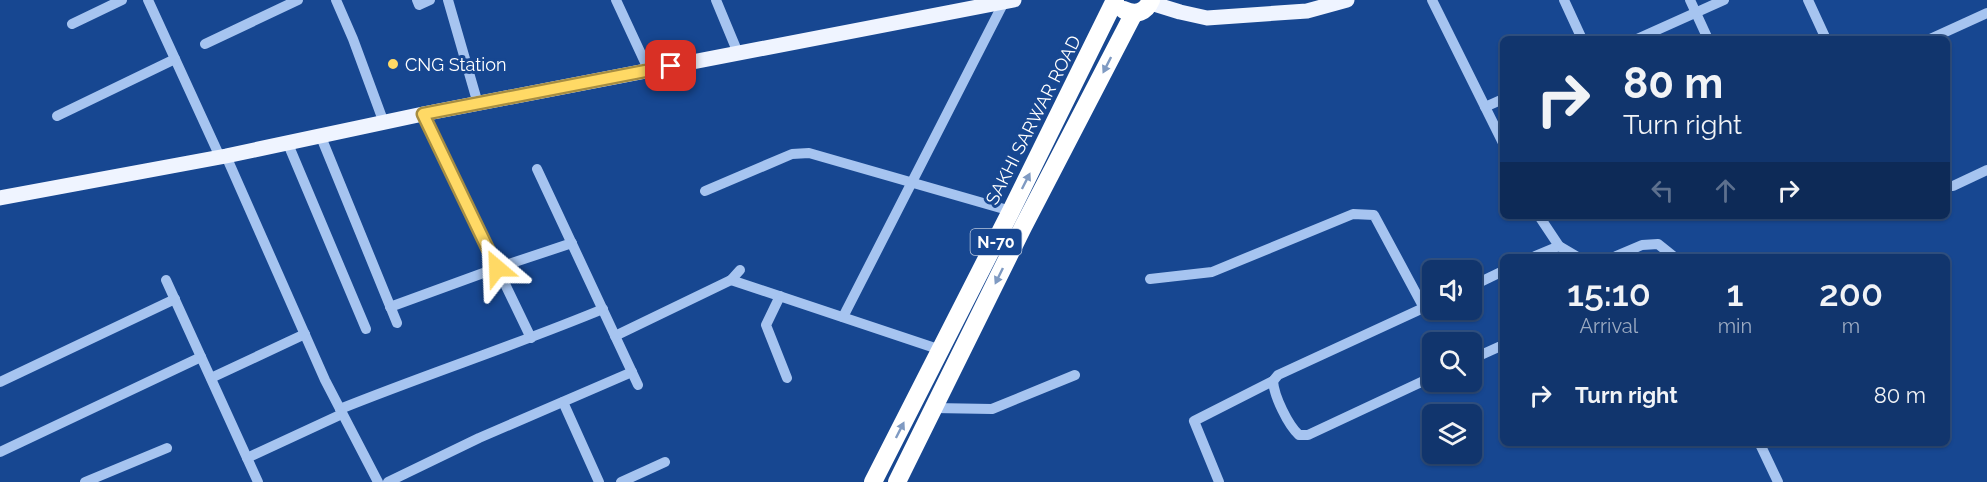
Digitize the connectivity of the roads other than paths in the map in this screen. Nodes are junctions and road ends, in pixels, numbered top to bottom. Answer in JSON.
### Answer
{"nodes":[{"id":1,"x":122,"y":0,"type":"edge"},
{"id":2,"x":148,"y":0,"type":"edge"},
{"id":3,"x":298,"y":0,"type":"edge"},
{"id":4,"x":336,"y":0,"type":"edge"},
{"id":5,"x":417,"y":0,"type":"edge"},
{"id":6,"x":430,"y":0,"type":"edge"},
{"id":7,"x":448,"y":0,"type":"edge"},
{"id":8,"x":616,"y":0,"type":"edge"},
{"id":9,"x":716,"y":0,"type":"edge"},
{"id":10,"x":1116,"y":0,"type":"edge"},
{"id":11,"x":1347,"y":0,"type":"edge"},
{"id":12,"x":1432,"y":0,"type":"edge"},
{"id":13,"x":1564,"y":0,"type":"edge"},
{"id":14,"x":1690,"y":0,"type":"edge"},
{"id":15,"x":1724,"y":0,"type":"edge"},
{"id":16,"x":1808,"y":0,"type":"edge"},
{"id":17,"x":1009,"y":1,"type":"edge"},
{"id":18,"x":1151,"y":2,"type":"edge"},
{"id":19,"x":967,"y":4,"type":"edge"},
{"id":20,"x":1696,"y":12,"type":"junction"},
{"id":21,"x":1134,"y":13,"type":"junction"},
{"id":22,"x":1987,"y":13,"type":"edge"},
{"id":23,"x":72,"y":24,"type":"dead end"},
{"id":24,"x":1581,"y":36,"type":"edge"},
{"id":25,"x":1644,"y":36,"type":"edge"},
{"id":26,"x":1707,"y":36,"type":"edge"},
{"id":27,"x":1825,"y":36,"type":"edge"},
{"id":28,"x":1937,"y":36,"type":"edge"},
{"id":29,"x":205,"y":44,"type":"dead end"},
{"id":30,"x":738,"y":54,"type":"junction"},
{"id":31,"x":175,"y":59,"type":"junction"},
{"id":32,"x":649,"y":71,"type":"junction"},
{"id":33,"x":1500,"y":100,"type":"edge"},
{"id":34,"x":478,"y":104,"type":"junction"},
{"id":35,"x":1485,"y":107,"type":"junction"},
{"id":36,"x":423,"y":114,"type":"junction"},
{"id":37,"x":57,"y":116,"type":"dead end"},
{"id":38,"x":384,"y":123,"type":"junction"},
{"id":39,"x":321,"y":137,"type":"junction"},
{"id":40,"x":1500,"y":137,"type":"edge"},
{"id":41,"x":288,"y":144,"type":"junction"},
{"id":42,"x":223,"y":157,"type":"junction"},
{"id":43,"x":537,"y":169,"type":"dead end"},
{"id":44,"x":1987,"y":170,"type":"edge"},
{"id":45,"x":912,"y":182,"type":"junction"},
{"id":46,"x":1953,"y":186,"type":"dead end"},
{"id":47,"x":705,"y":191,"type":"dead end"},
{"id":48,"x":0,"y":198,"type":"edge"},
{"id":49,"x":1011,"y":211,"type":"junction"},
{"id":50,"x":1541,"y":219,"type":"edge"},
{"id":51,"x":572,"y":243,"type":"junction"},
{"id":52,"x":1559,"y":246,"type":"junction"},
{"id":53,"x":1540,"y":254,"type":"edge"},
{"id":54,"x":1573,"y":254,"type":"edge"},
{"id":55,"x":1621,"y":254,"type":"edge"},
{"id":56,"x":1670,"y":254,"type":"edge"},
{"id":57,"x":497,"y":268,"type":"junction"},
{"id":58,"x":740,"y":270,"type":"dead end"},
{"id":59,"x":1500,"y":272,"type":"edge"},
{"id":60,"x":1150,"y":279,"type":"dead end"},
{"id":61,"x":166,"y":280,"type":"dead end"},
{"id":62,"x":731,"y":280,"type":"junction"},
{"id":63,"x":1482,"y":281,"type":"edge"},
{"id":64,"x":780,"y":296,"type":"junction"},
{"id":65,"x":1422,"y":296,"type":"edge"},
{"id":66,"x":175,"y":299,"type":"junction"},
{"id":67,"x":390,"y":307,"type":"junction"},
{"id":68,"x":603,"y":309,"type":"junction"},
{"id":69,"x":1422,"y":309,"type":"edge"},
{"id":70,"x":843,"y":317,"type":"junction"},
{"id":71,"x":397,"y":323,"type":"dead end"},
{"id":72,"x":366,"y":329,"type":"dead end"},
{"id":73,"x":305,"y":334,"type":"junction"},
{"id":74,"x":615,"y":336,"type":"junction"},
{"id":75,"x":531,"y":339,"type":"junction"},
{"id":76,"x":1500,"y":346,"type":"edge"},
{"id":77,"x":941,"y":350,"type":"junction"},
{"id":78,"x":1482,"y":355,"type":"edge"},
{"id":79,"x":201,"y":357,"type":"junction"},
{"id":80,"x":632,"y":372,"type":"junction"},
{"id":81,"x":1075,"y":375,"type":"dead end"},
{"id":82,"x":211,"y":378,"type":"junction"},
{"id":83,"x":787,"y":378,"type":"dead end"},
{"id":84,"x":1273,"y":381,"type":"junction"},
{"id":85,"x":0,"y":382,"type":"edge"},
{"id":86,"x":1422,"y":382,"type":"edge"},
{"id":87,"x":638,"y":385,"type":"dead end"},
{"id":88,"x":563,"y":402,"type":"junction"},
{"id":89,"x":934,"y":408,"type":"junction"},
{"id":90,"x":341,"y":412,"type":"junction"},
{"id":91,"x":1761,"y":446,"type":"edge"},
{"id":92,"x":167,"y":448,"type":"dead end"},
{"id":93,"x":0,"y":452,"type":"edge"},
{"id":94,"x":247,"y":458,"type":"junction"},
{"id":95,"x":665,"y":462,"type":"dead end"},
{"id":96,"x":104,"y":478,"type":"edge"},
{"id":97,"x":85,"y":482,"type":"edge"},
{"id":98,"x":258,"y":482,"type":"edge"},
{"id":99,"x":378,"y":482,"type":"edge"},
{"id":100,"x":388,"y":482,"type":"edge"},
{"id":101,"x":599,"y":482,"type":"edge"},
{"id":102,"x":621,"y":482,"type":"edge"},
{"id":103,"x":873,"y":482,"type":"edge"},
{"id":104,"x":897,"y":482,"type":"edge"},
{"id":105,"x":1219,"y":482,"type":"edge"},
{"id":106,"x":1778,"y":482,"type":"edge"}],
"edges":[{"from":1,"to":23,"type":"street"},
{"from":2,"to":31,"type":"street"},
{"from":3,"to":29,"type":"street"},
{"from":4,"to":38,"type":"street"},
{"from":5,"to":6,"type":"street"},
{"from":7,"to":34,"type":"street"},
{"from":8,"to":32,"type":"street"},
{"from":9,"to":30,"type":"street"},
{"from":10,"to":21,"type":"highway","number":"N-70"},
{"from":49,"to":10,"type":"highway","name":"SAKHI SARWAR ROAD","number":"N-70","one_way":true},
{"from":11,"to":18,"type":"main road"},
{"from":12,"to":35,"type":"street"},
{"from":13,"to":24,"type":"street"},
{"from":14,"to":20,"type":"street"},
{"from":15,"to":20,"type":"street"},
{"from":16,"to":27,"type":"street"},
{"from":17,"to":19,"type":"main road"},
{"from":17,"to":45,"type":"street"},
{"from":18,"to":21,"type":"highway"},
{"from":19,"to":30,"type":"main road"},
{"from":20,"to":25,"type":"street"},
{"from":20,"to":26,"type":"street"},
{"from":21,"to":89,"type":"highway","number":"N-70","one_way":true},
{"from":22,"to":28,"type":"street"},
{"from":30,"to":32,"type":"main road"},
{"from":31,"to":37,"type":"street"},
{"from":31,"to":42,"type":"street"},
{"from":32,"to":34,"type":"main road"},
{"from":33,"to":35,"type":"street"},
{"from":34,"to":36,"type":"main road"},
{"from":35,"to":40,"type":"street"},
{"from":36,"to":38,"type":"main road"},
{"from":36,"to":57,"type":"street"},
{"from":38,"to":39,"type":"main road"},
{"from":39,"to":41,"type":"main road"},
{"from":39,"to":67,"type":"street"},
{"from":41,"to":42,"type":"main road"},
{"from":41,"to":72,"type":"street"},
{"from":42,"to":48,"type":"main road"},
{"from":42,"to":73,"type":"street"},
{"from":43,"to":51,"type":"street"},
{"from":44,"to":46,"type":"street"},
{"from":45,"to":47,"type":"street"},
{"from":45,"to":49,"type":"street"},
{"from":45,"to":70,"type":"street"},
{"from":49,"to":77,"type":"highway","name":"SAKHI SARWAR ROAD","number":"N-70"},
{"from":50,"to":52,"type":"street"},
{"from":51,"to":57,"type":"street"},
{"from":51,"to":68,"type":"street"},
{"from":52,"to":53,"type":"street"},
{"from":52,"to":54,"type":"street"},
{"from":55,"to":56,"type":"street"},
{"from":57,"to":67,"type":"street"},
{"from":57,"to":75,"type":"street"},
{"from":58,"to":62,"type":"street"},
{"from":59,"to":63,"type":"street"},
{"from":60,"to":65,"type":"street"},
{"from":61,"to":66,"type":"street"},
{"from":62,"to":64,"type":"street"},
{"from":62,"to":74,"type":"street"},
{"from":64,"to":70,"type":"street"},
{"from":64,"to":83,"type":"street"},
{"from":66,"to":79,"type":"street"},
{"from":66,"to":85,"type":"street"},
{"from":67,"to":71,"type":"street"},
{"from":68,"to":74,"type":"street"},
{"from":68,"to":75,"type":"street"},
{"from":69,"to":84,"type":"street"},
{"from":70,"to":77,"type":"street"},
{"from":73,"to":82,"type":"street"},
{"from":73,"to":90,"type":"street"},
{"from":74,"to":80,"type":"street"},
{"from":75,"to":90,"type":"street"},
{"from":76,"to":78,"type":"street"},
{"from":103,"to":77,"type":"highway","name":"SAKHI SARWAR ROAD","number":"N-70","one_way":true},
{"from":79,"to":82,"type":"street"},
{"from":79,"to":93,"type":"street"},
{"from":80,"to":87,"type":"street"},
{"from":80,"to":88,"type":"street"},
{"from":81,"to":89,"type":"street"},
{"from":82,"to":94,"type":"street"},
{"from":84,"to":86,"type":"street"},
{"from":84,"to":105,"type":"street"},
{"from":88,"to":100,"type":"street"},
{"from":88,"to":101,"type":"street"},
{"from":89,"to":104,"type":"highway","number":"N-70"},
{"from":90,"to":94,"type":"street"},
{"from":90,"to":99,"type":"street"},
{"from":91,"to":106,"type":"street"},
{"from":92,"to":96,"type":"street"},
{"from":94,"to":98,"type":"street"},
{"from":95,"to":102,"type":"street"},
{"from":96,"to":97,"type":"street"}]}
